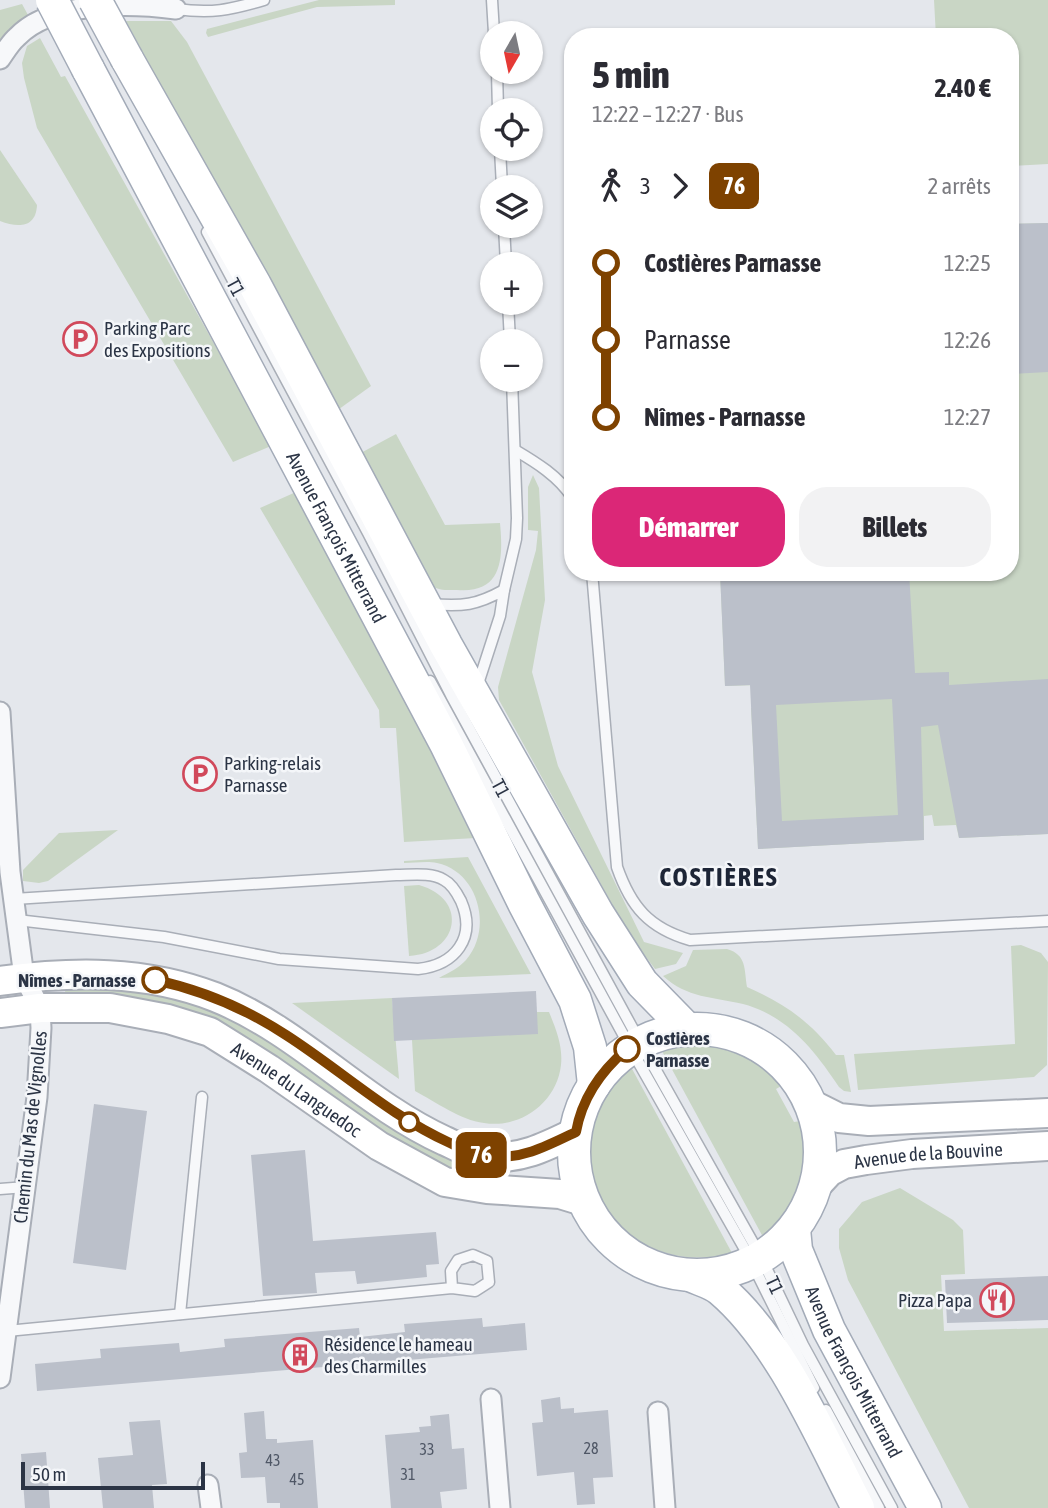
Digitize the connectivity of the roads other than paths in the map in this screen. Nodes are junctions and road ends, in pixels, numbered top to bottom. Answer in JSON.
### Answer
{"nodes":[{"id":1,"x":52,"y":0,"type":"edge"},
{"id":2,"x":95,"y":0,"type":"edge"},
{"id":3,"x":264,"y":0,"type":"edge"},
{"id":4,"x":492,"y":0,"type":"edge"},
{"id":5,"x":176,"y":9,"type":"joint"},
{"id":6,"x":493,"y":21,"type":"edge"},
{"id":7,"x":0,"y":59,"type":"edge"},
{"id":8,"x":113,"y":71,"type":"junction"},
{"id":9,"x":203,"y":225,"type":"dead end"},
{"id":10,"x":513,"y":392,"type":"edge"},
{"id":11,"x":515,"y":450,"type":"junction"},
{"id":12,"x":564,"y":486,"type":"edge"},
{"id":13,"x":332,"y":504,"type":"dead end"},
{"id":14,"x":593,"y":581,"type":"edge"},
{"id":15,"x":504,"y":590,"type":"junction"},
{"id":16,"x":424,"y":603,"type":"junction"},
{"id":17,"x":425,"y":671,"type":"dead end"},
{"id":18,"x":474,"y":694,"type":"junction"},
{"id":19,"x":0,"y":712,"type":"edge"},
{"id":20,"x":14,"y":899,"type":"junction"},
{"id":21,"x":17,"y":920,"type":"junction"},
{"id":22,"x":1048,"y":921,"type":"edge"},
{"id":23,"x":12,"y":979,"type":"edge"},
{"id":24,"x":40,"y":1008,"type":"junction"},
{"id":25,"x":0,"y":1013,"type":"edge"},
{"id":26,"x":688,"y":1030,"type":"junction"},
{"id":27,"x":635,"y":1044,"type":"junction"},
{"id":28,"x":594,"y":1085,"type":"junction"},
{"id":29,"x":202,"y":1097,"type":"dead end"},
{"id":30,"x":811,"y":1104,"type":"junction"},
{"id":31,"x":1048,"y":1113,"type":"edge"},
{"id":32,"x":576,"y":1132,"type":"junction"},
{"id":33,"x":1048,"y":1146,"type":"edge"},
{"id":34,"x":816,"y":1186,"type":"junction"},
{"id":35,"x":26,"y":1187,"type":"junction"},
{"id":36,"x":0,"y":1189,"type":"edge"},
{"id":37,"x":583,"y":1201,"type":"junction"},
{"id":38,"x":794,"y":1229,"type":"junction"},
{"id":39,"x":756,"y":1259,"type":"junction"},
{"id":40,"x":692,"y":1276,"type":"junction"},
{"id":41,"x":452,"y":1288,"type":"junction"},
{"id":42,"x":180,"y":1314,"type":"junction"},
{"id":43,"x":7,"y":1331,"type":"junction"},
{"id":44,"x":2,"y":1352,"type":"edge"},
{"id":45,"x":0,"y":1378,"type":"edge"},
{"id":46,"x":491,"y":1399,"type":"dead end"},
{"id":47,"x":658,"y":1412,"type":"dead end"},
{"id":48,"x":208,"y":1485,"type":"dead end"},
{"id":49,"x":211,"y":1508,"type":"edge"},
{"id":50,"x":500,"y":1508,"type":"edge"},
{"id":51,"x":665,"y":1508,"type":"edge"},
{"id":52,"x":858,"y":1508,"type":"edge"},
{"id":53,"x":879,"y":1508,"type":"edge"},
{"id":54,"x":892,"y":1508,"type":"edge"},
{"id":55,"x":925,"y":1508,"type":"edge"}],
"edges":[{"from":1,"to":8,"type":"main road","name":"Avenue François Mitterrand","bridge":true},
{"from":2,"to":8,"type":"main road","name":"Avenue François Mitterrand","bridge":true},
{"from":3,"to":5,"type":"lane"},
{"from":4,"to":6,"type":"lane"},
{"from":5,"to":7,"type":"street"},
{"from":8,"to":13,"type":"lane","name":"T1","number":"T1"},
{"from":8,"to":16,"type":"main road","name":"Avenue François Mitterrand"},
{"from":8,"to":28,"type":"main road","name":"Avenue François Mitterrand"},
{"from":9,"to":27,"type":"lane","name":"T1","number":"T1"},
{"from":10,"to":11,"type":"lane"},
{"from":11,"to":12,"type":"lane"},
{"from":11,"to":15,"type":"lane"},
{"from":14,"to":22,"type":"lane"},
{"from":15,"to":16,"type":"lane"},
{"from":15,"to":18,"type":"lane"},
{"from":16,"to":18,"type":"main road","name":"Avenue François Mitterrand"},
{"from":17,"to":27,"type":"lane","name":"T1","number":"T1"},
{"from":18,"to":26,"type":"main road","name":"Avenue François Mitterrand"},
{"from":19,"to":20,"type":"street","name":"Chemin du Mas de Vignolles"},
{"from":20,"to":21,"type":"street","name":"Chemin du Mas de Vignolles"},
{"from":20,"to":21,"type":"lane"},
{"from":21,"to":23,"type":"street","name":"Chemin du Mas de Vignolles"},
{"from":23,"to":24,"type":"street","name":"Chemin du Mas de Vignolles"},
{"from":23,"to":32,"type":"street","name":"Avenue du Languedoc"},
{"from":24,"to":25,"type":"street","name":"Avenue du Languedoc"},
{"from":24,"to":35,"type":"street","name":"Chemin du Mas de Vignolles"},
{"from":24,"to":37,"type":"street","name":"Avenue du Languedoc"},
{"from":26,"to":27,"type":"main road"},
{"from":26,"to":30,"type":"main road"},
{"from":27,"to":28,"type":"main road"},
{"from":27,"to":39,"type":"lane","name":"T1","number":"T1"},
{"from":28,"to":32,"type":"main road"},
{"from":29,"to":42,"type":"lane"},
{"from":30,"to":31,"type":"street","name":"Avenue de la Bouvine"},
{"from":30,"to":34,"type":"main road"},
{"from":32,"to":37,"type":"main road"},
{"from":33,"to":34,"type":"street","name":"Avenue de la Bouvine"},
{"from":34,"to":38,"type":"main road"},
{"from":35,"to":36,"type":"lane"},
{"from":35,"to":43,"type":"street","name":"Chemin du Mas de Vignolles"},
{"from":37,"to":40,"type":"main road"},
{"from":38,"to":39,"type":"main road"},
{"from":38,"to":55,"type":"main road","name":"Avenue François Mitterrand"},
{"from":39,"to":40,"type":"main road"},
{"from":39,"to":53,"type":"lane","name":"T1","number":"T1"},
{"from":39,"to":54,"type":"lane","name":"T1","number":"T1"},
{"from":40,"to":52,"type":"main road"},
{"from":41,"to":41,"type":"lane"},
{"from":41,"to":42,"type":"lane"},
{"from":42,"to":43,"type":"lane"},
{"from":43,"to":44,"type":"street","name":"Chemin du Mas de Vignolles"},
{"from":44,"to":45,"type":"street","name":"Chemin du Mas de Vignolles"},
{"from":46,"to":50,"type":"street"},
{"from":47,"to":51,"type":"street"},
{"from":48,"to":49,"type":"street"}]}
